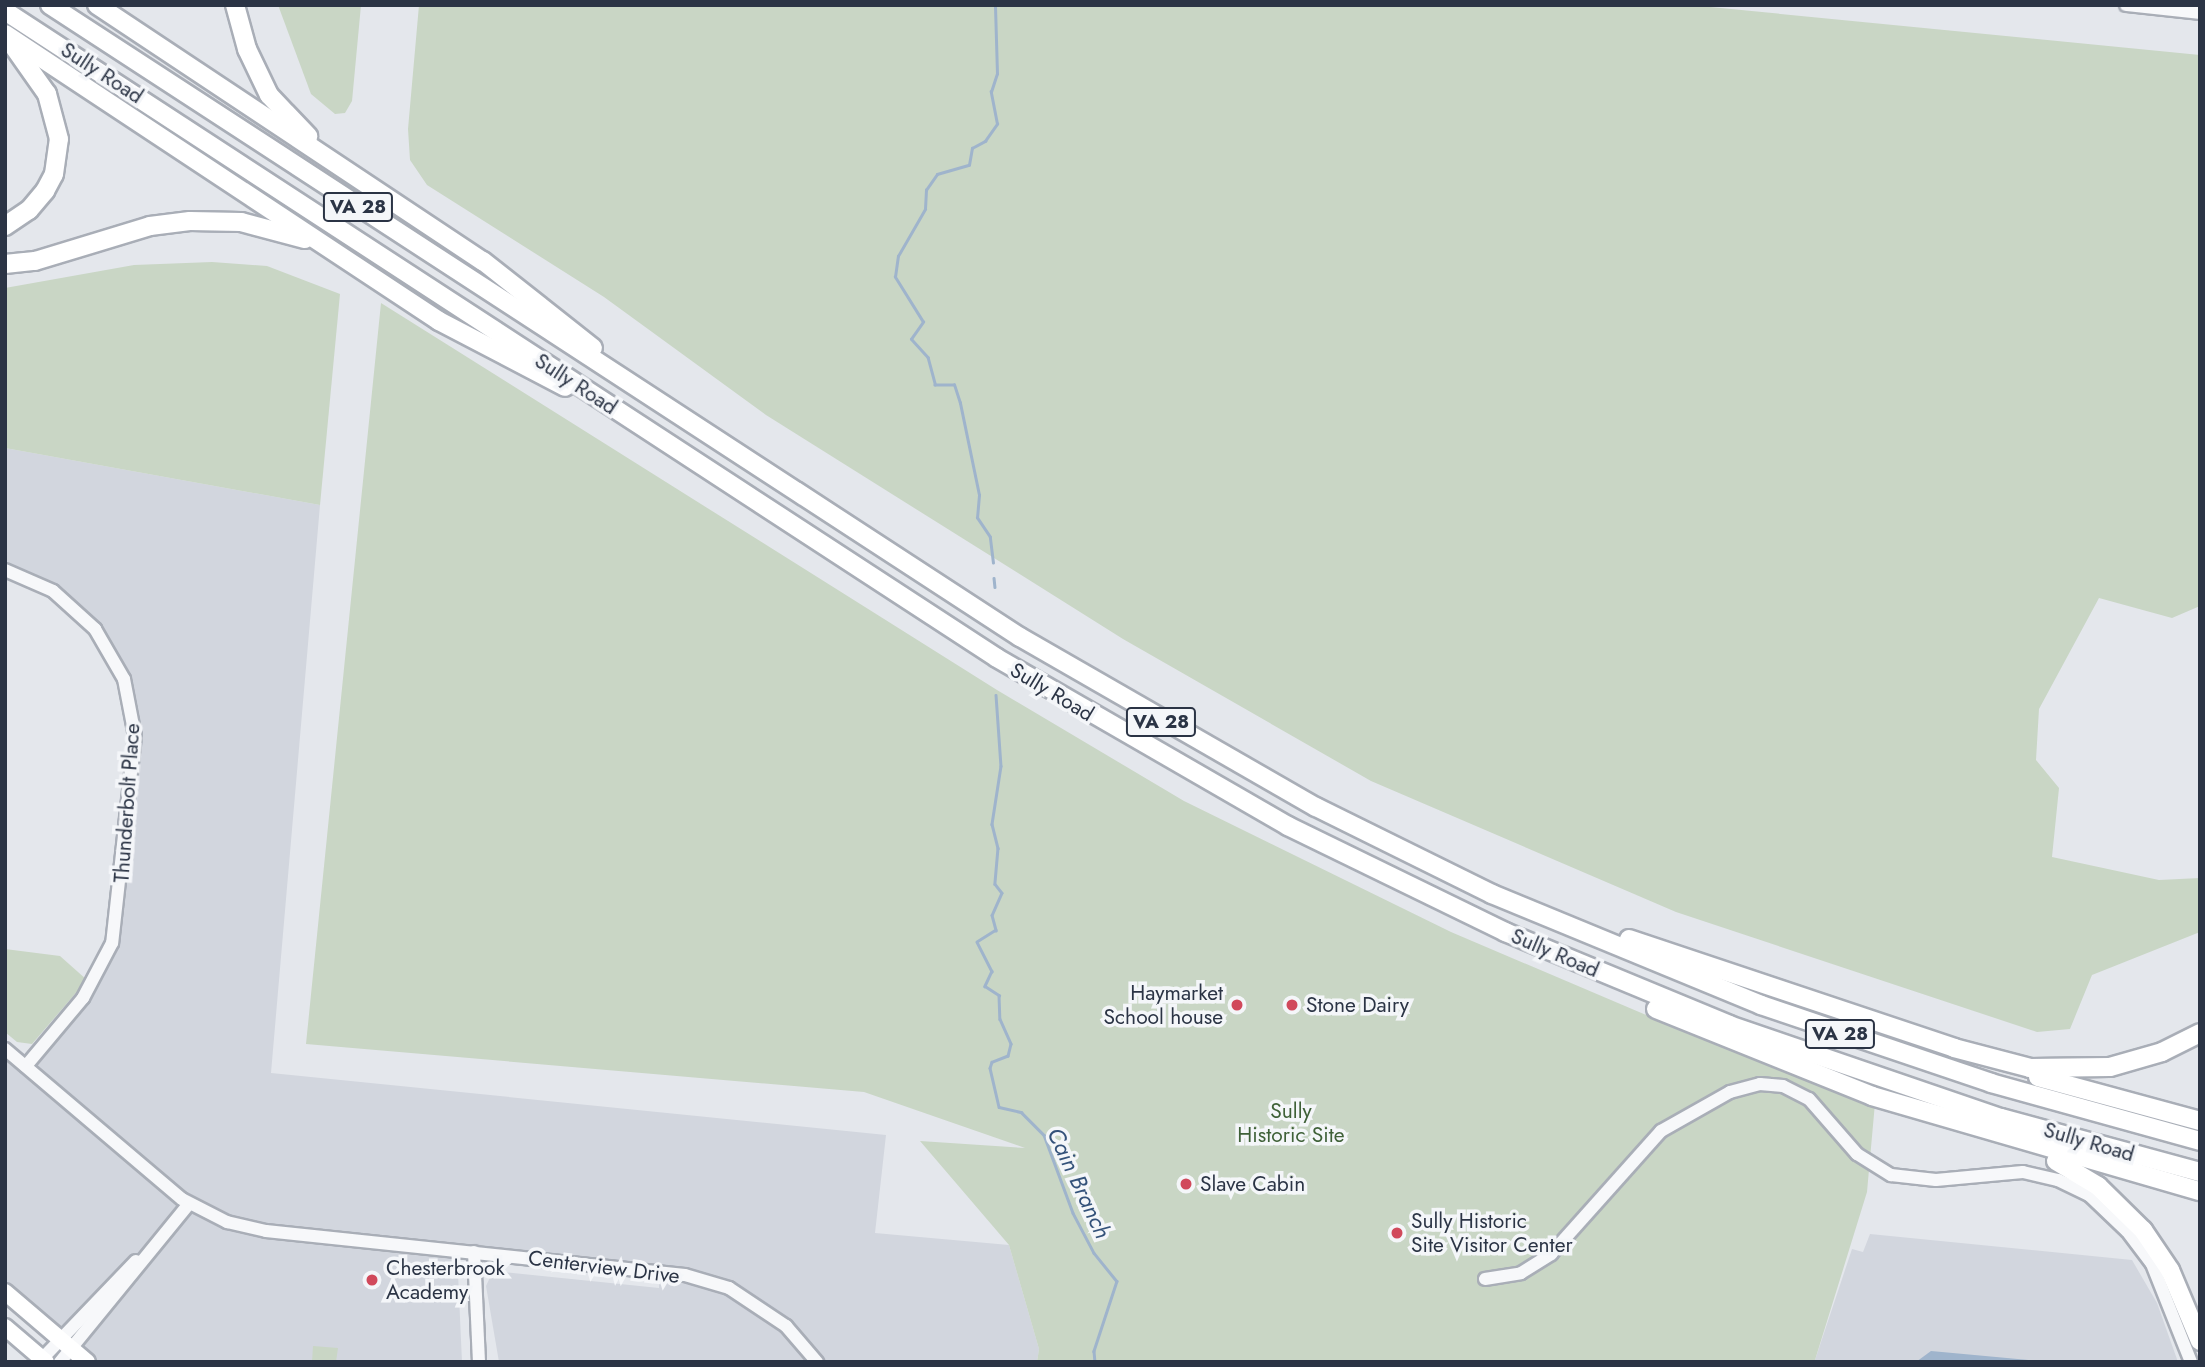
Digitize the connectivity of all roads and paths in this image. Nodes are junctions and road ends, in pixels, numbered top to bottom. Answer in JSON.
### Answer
{"nodes":[{"id":1,"x":50,"y":5,"type":"edge"},
{"id":2,"x":97,"y":5,"type":"edge"},
{"id":3,"x":235,"y":5,"type":"edge"},
{"id":4,"x":2126,"y":5,"type":"edge"},
{"id":5,"x":5,"y":11,"type":"edge"},
{"id":6,"x":2200,"y":13,"type":"edge"},
{"id":7,"x":5,"y":37,"type":"edge"},
{"id":8,"x":344,"y":170,"type":"junction"},
{"id":9,"x":5,"y":226,"type":"edge"},
{"id":10,"x":324,"y":244,"type":"junction"},
{"id":11,"x":5,"y":264,"type":"edge"},
{"id":12,"x":667,"y":407,"type":"junction"},
{"id":13,"x":634,"y":421,"type":"junction"},
{"id":14,"x":5,"y":570,"type":"edge"},
{"id":15,"x":1492,"y":894,"type":"junction"},
{"id":16,"x":1594,"y":971,"type":"junction"},
{"id":17,"x":2200,"y":1033,"type":"edge"},
{"id":18,"x":1954,"y":1048,"type":"junction"},
{"id":19,"x":5,"y":1049,"type":"edge"},
{"id":20,"x":26,"y":1066,"type":"junction"},
{"id":21,"x":2200,"y":1121,"type":"edge"},
{"id":22,"x":1995,"y":1135,"type":"junction"},
{"id":23,"x":2200,"y":1141,"type":"edge"},
{"id":24,"x":2200,"y":1172,"type":"edge"},
{"id":25,"x":2200,"y":1191,"type":"edge"},
{"id":26,"x":190,"y":1204,"type":"junction"},
{"id":27,"x":474,"y":1252,"type":"junction"},
{"id":28,"x":1485,"y":1279,"type":"dead end"},
{"id":29,"x":5,"y":1292,"type":"edge"},
{"id":30,"x":5,"y":1327,"type":"edge"},
{"id":31,"x":2200,"y":1341,"type":"edge"},
{"id":32,"x":65,"y":1343,"type":"junction"},
{"id":33,"x":42,"y":1361,"type":"edge"},
{"id":34,"x":60,"y":1362,"type":"edge"},
{"id":35,"x":87,"y":1362,"type":"edge"},
{"id":36,"x":479,"y":1362,"type":"edge"},
{"id":37,"x":817,"y":1362,"type":"edge"},
{"id":38,"x":2191,"y":1362,"type":"edge"}],
"edges":[{"from":1,"to":12,"type":"highway","name":"Sully Road","number":"VA 28"},
{"from":2,"to":8,"type":"highway"},
{"from":3,"to":8,"type":"highway"},
{"from":4,"to":6,"type":"street"},
{"from":5,"to":13,"type":"highway","name":"Sully Road","number":"VA 28"},
{"from":7,"to":9,"type":"highway"},
{"from":7,"to":10,"type":"highway"},
{"from":8,"to":12,"type":"highway"},
{"from":10,"to":11,"type":"highway"},
{"from":10,"to":13,"type":"highway"},
{"from":12,"to":15,"type":"highway","name":"Sully Road","number":"VA 28"},
{"from":13,"to":16,"type":"highway","name":"Sully Road","number":"VA 28"},
{"from":14,"to":20,"type":"street","name":"Thunderbolt Place"},
{"from":15,"to":18,"type":"highway"},
{"from":15,"to":23,"type":"highway","name":"Sully Road","number":"VA 28"},
{"from":16,"to":22,"type":"highway"},
{"from":16,"to":24,"type":"highway","name":"Sully Road","number":"VA 28"},
{"from":17,"to":18,"type":"highway"},
{"from":18,"to":21,"type":"highway"},
{"from":19,"to":20,"type":"street","name":"Centerview Drive"},
{"from":20,"to":26,"type":"street","name":"Centerview Drive"},
{"from":22,"to":25,"type":"highway"},
{"from":22,"to":31,"type":"highway"},
{"from":26,"to":27,"type":"street","name":"Centerview Drive"},
{"from":26,"to":32,"type":"street"},
{"from":27,"to":36,"type":"street"},
{"from":27,"to":37,"type":"street","name":"Centerview Drive"},
{"from":28,"to":38,"type":"street"},
{"from":29,"to":32,"type":"main road"},
{"from":30,"to":33,"type":"main road"},
{"from":32,"to":33,"type":"street"},
{"from":32,"to":34,"type":"street"},
{"from":32,"to":35,"type":"main road"}]}
